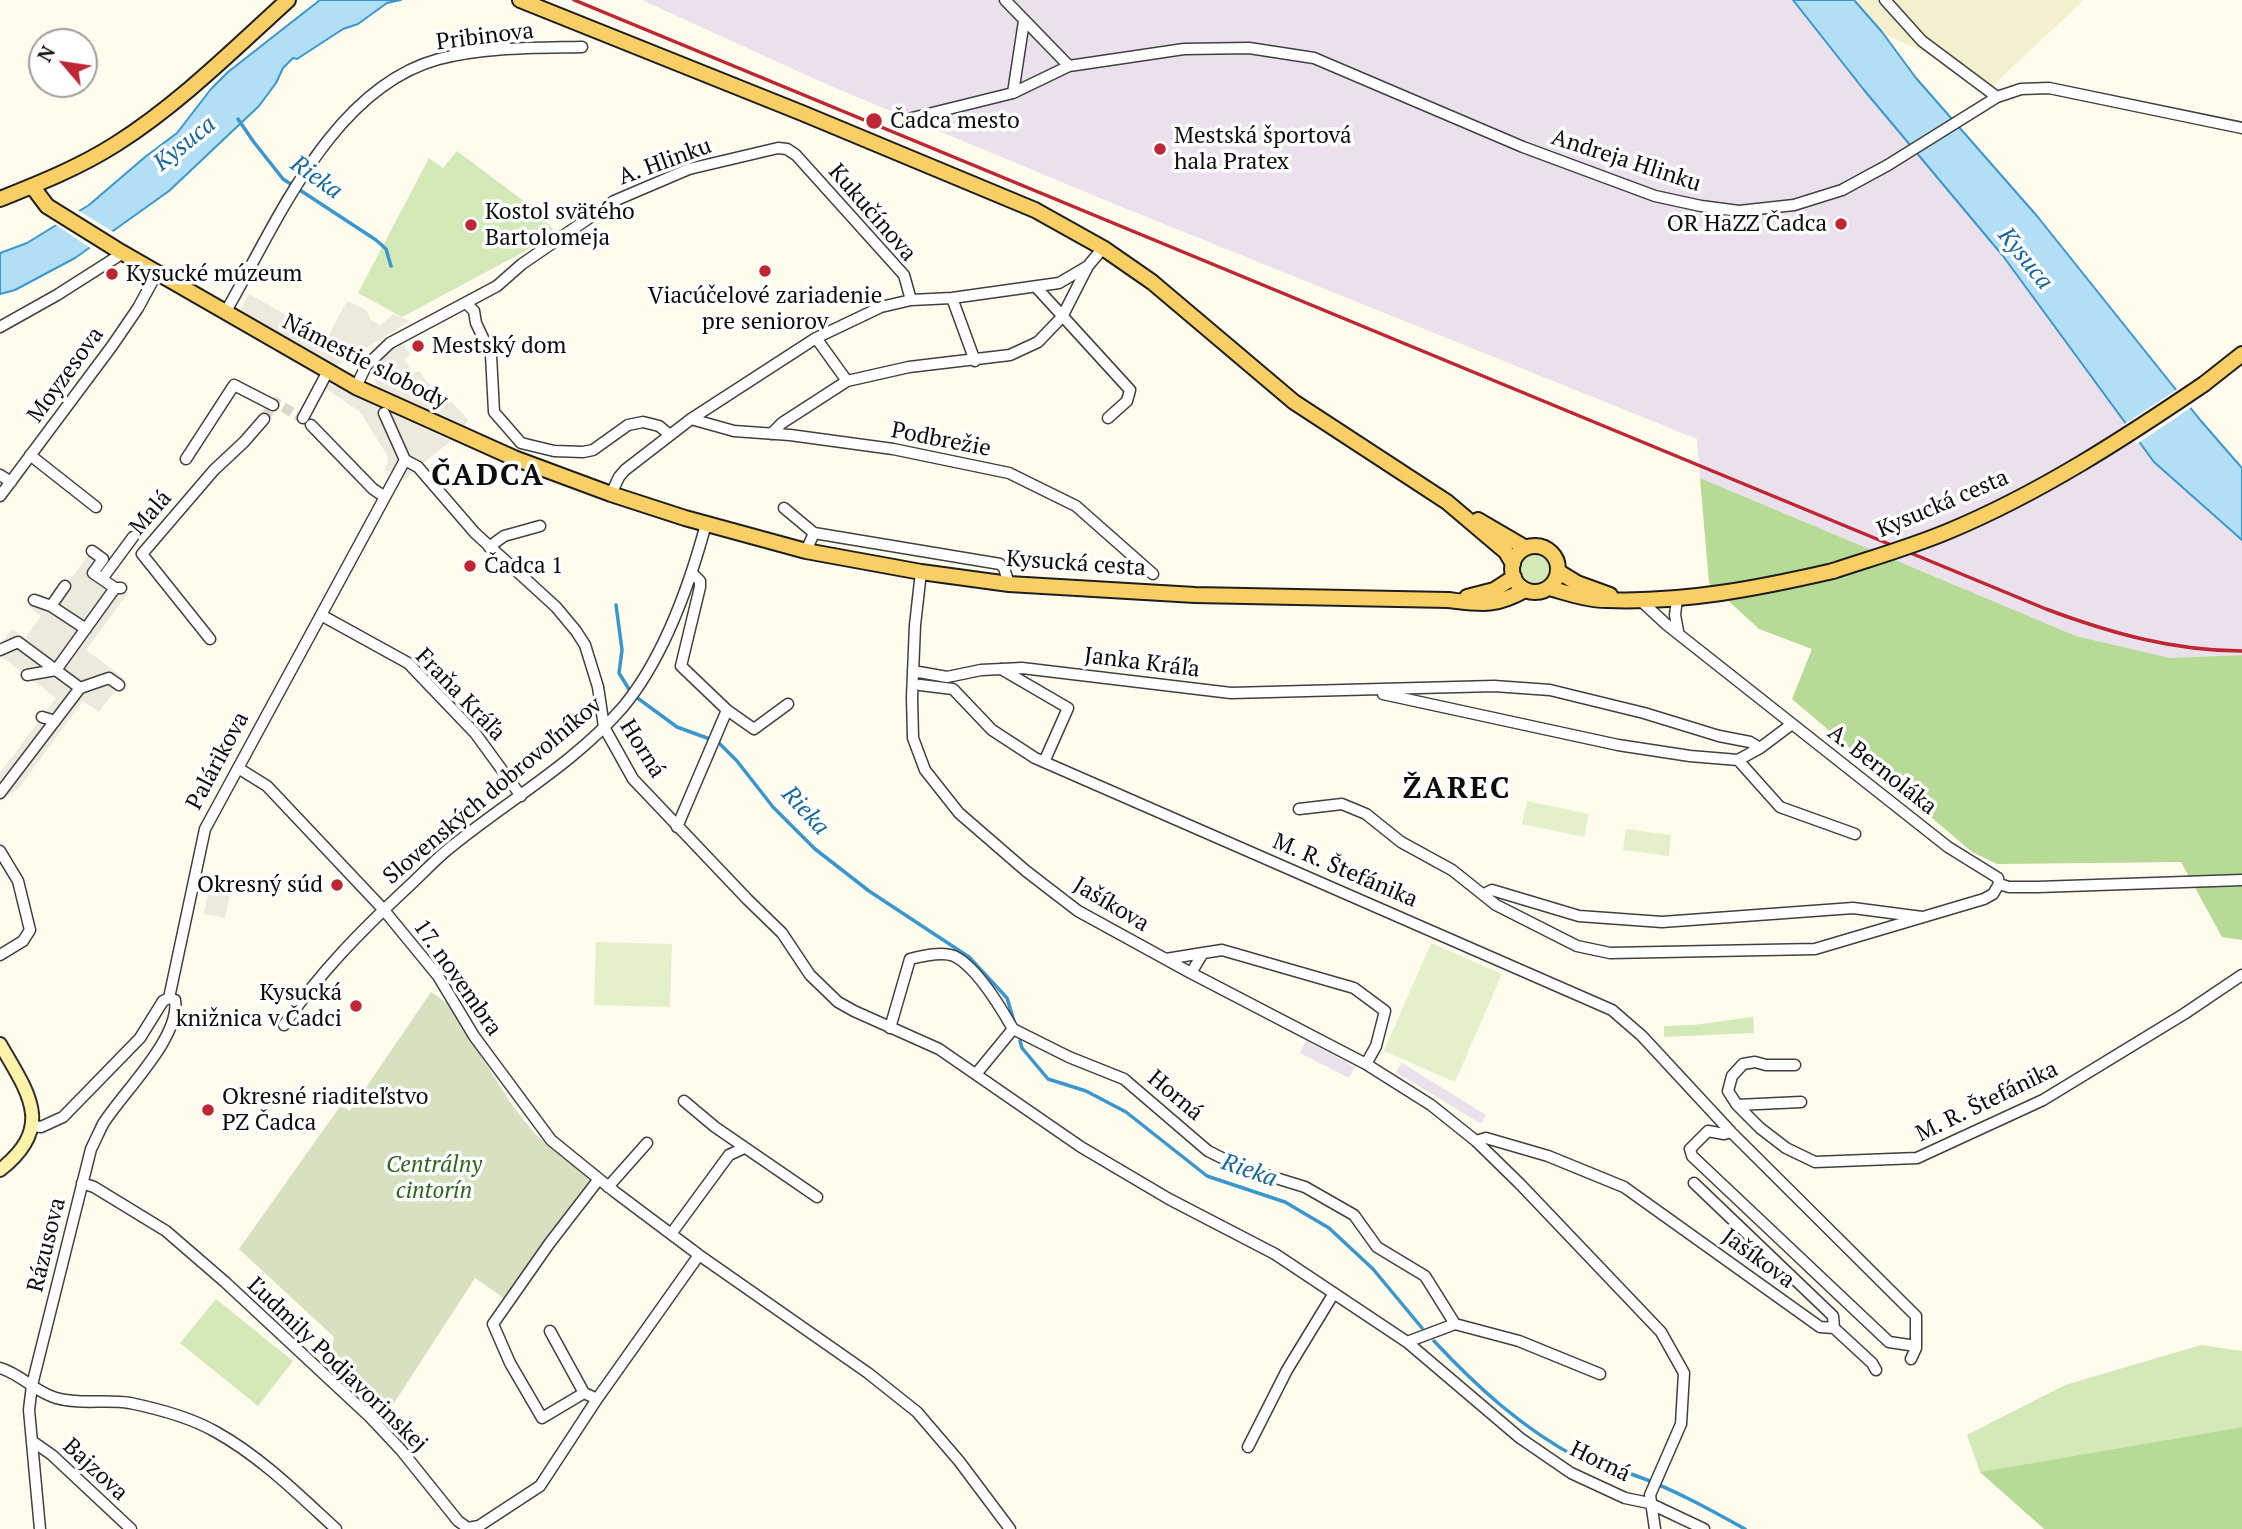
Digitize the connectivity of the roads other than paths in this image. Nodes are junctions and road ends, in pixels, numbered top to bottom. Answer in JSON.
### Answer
{"nodes":[{"id":1,"x":288,"y":0,"type":"edge"},
{"id":2,"x":520,"y":0,"type":"edge"},
{"id":3,"x":1005,"y":0,"type":"edge"},
{"id":4,"x":1885,"y":0,"type":"edge"},
{"id":5,"x":1024,"y":21,"type":"junction"},
{"id":6,"x":582,"y":47,"type":"dead end"},
{"id":7,"x":1069,"y":66,"type":"junction"},
{"id":8,"x":1013,"y":93,"type":"junction"},
{"id":9,"x":1997,"y":97,"type":"junction"},
{"id":10,"x":912,"y":118,"type":"dead end"},
{"id":11,"x":2242,"y":128,"type":"edge"},
{"id":12,"x":796,"y":155,"type":"joint"},
{"id":13,"x":32,"y":186,"type":"junction"},
{"id":14,"x":0,"y":199,"type":"edge"},
{"id":15,"x":1103,"y":248,"type":"junction"},
{"id":16,"x":119,"y":251,"type":"junction"},
{"id":17,"x":1088,"y":266,"type":"junction"},
{"id":18,"x":157,"y":273,"type":"junction"},
{"id":19,"x":1036,"y":287,"type":"junction"},
{"id":20,"x":952,"y":298,"type":"junction"},
{"id":21,"x":911,"y":300,"type":"junction"},
{"id":22,"x":466,"y":303,"type":"junction"},
{"id":23,"x":225,"y":313,"type":"junction"},
{"id":24,"x":1062,"y":317,"type":"junction"},
{"id":25,"x":0,"y":327,"type":"edge"},
{"id":26,"x":817,"y":338,"type":"junction"},
{"id":27,"x":2242,"y":354,"type":"edge"},
{"id":28,"x":975,"y":361,"type":"junction"},
{"id":29,"x":328,"y":371,"type":"junction"},
{"id":30,"x":847,"y":381,"type":"junction"},
{"id":31,"x":356,"y":387,"type":"junction"},
{"id":32,"x":273,"y":405,"type":"dead end"},
{"id":33,"x":384,"y":413,"type":"dead end"},
{"id":34,"x":303,"y":418,"type":"dead end"},
{"id":35,"x":1108,"y":418,"type":"dead end"},
{"id":36,"x":264,"y":419,"type":"tunnel mouth"},
{"id":37,"x":691,"y":419,"type":"junction"},
{"id":38,"x":312,"y":425,"type":"tunnel mouth"},
{"id":39,"x":771,"y":434,"type":"junction"},
{"id":40,"x":670,"y":435,"type":"junction"},
{"id":41,"x":30,"y":455,"type":"junction"},
{"id":42,"x":186,"y":460,"type":"dead end"},
{"id":43,"x":405,"y":460,"type":"junction"},
{"id":44,"x":0,"y":475,"type":"edge"},
{"id":45,"x":11,"y":482,"type":"junction"},
{"id":46,"x":611,"y":494,"type":"junction"},
{"id":47,"x":0,"y":496,"type":"edge"},
{"id":48,"x":385,"y":497,"type":"junction"},
{"id":49,"x":1447,"y":502,"type":"junction"},
{"id":50,"x":96,"y":507,"type":"dead end"},
{"id":51,"x":785,"y":508,"type":"dead end"},
{"id":52,"x":706,"y":524,"type":"junction"},
{"id":53,"x":540,"y":526,"type":"dead end"},
{"id":54,"x":814,"y":533,"type":"junction"},
{"id":55,"x":133,"y":537,"type":"dead end"},
{"id":56,"x":489,"y":547,"type":"junction"},
{"id":57,"x":1526,"y":548,"type":"junction"},
{"id":58,"x":92,"y":551,"type":"dead end"},
{"id":59,"x":806,"y":551,"type":"junction"},
{"id":60,"x":1513,"y":571,"type":"junction"},
{"id":61,"x":921,"y":572,"type":"junction"},
{"id":62,"x":1559,"y":572,"type":"junction"},
{"id":63,"x":692,"y":573,"type":"junction"},
{"id":64,"x":1153,"y":574,"type":"dead end"},
{"id":65,"x":102,"y":579,"type":"junction"},
{"id":66,"x":1009,"y":584,"type":"junction"},
{"id":67,"x":65,"y":586,"type":"dead end"},
{"id":68,"x":1549,"y":588,"type":"junction"},
{"id":69,"x":1525,"y":590,"type":"junction"},
{"id":70,"x":1677,"y":598,"type":"junction"},
{"id":71,"x":34,"y":600,"type":"dead end"},
{"id":72,"x":1448,"y":600,"type":"junction"},
{"id":73,"x":1624,"y":600,"type":"junction"},
{"id":74,"x":1640,"y":600,"type":"junction"},
{"id":75,"x":51,"y":606,"type":"junction"},
{"id":76,"x":321,"y":615,"type":"junction"},
{"id":77,"x":86,"y":629,"type":"junction"},
{"id":78,"x":1678,"y":632,"type":"junction"},
{"id":79,"x":210,"y":639,"type":"dead end"},
{"id":80,"x":0,"y":650,"type":"edge"},
{"id":81,"x":1000,"y":668,"type":"junction"},
{"id":82,"x":56,"y":670,"type":"junction"},
{"id":83,"x":914,"y":671,"type":"junction"},
{"id":84,"x":27,"y":675,"type":"dead end"},
{"id":85,"x":120,"y":685,"type":"dead end"},
{"id":86,"x":920,"y":685,"type":"dead end"},
{"id":87,"x":80,"y":688,"type":"junction"},
{"id":88,"x":1367,"y":691,"type":"junction"},
{"id":89,"x":788,"y":704,"type":"dead end"},
{"id":90,"x":727,"y":709,"type":"junction"},
{"id":91,"x":41,"y":717,"type":"dead end"},
{"id":92,"x":55,"y":721,"type":"junction"},
{"id":93,"x":1792,"y":724,"type":"junction"},
{"id":94,"x":604,"y":727,"type":"junction"},
{"id":95,"x":1760,"y":748,"type":"junction"},
{"id":96,"x":1738,"y":760,"type":"junction"},
{"id":97,"x":1044,"y":762,"type":"junction"},
{"id":98,"x":238,"y":768,"type":"junction"},
{"id":99,"x":0,"y":793,"type":"edge"},
{"id":100,"x":522,"y":796,"type":"junction"},
{"id":101,"x":1299,"y":809,"type":"dead end"},
{"id":102,"x":677,"y":827,"type":"junction"},
{"id":103,"x":1855,"y":834,"type":"dead end"},
{"id":104,"x":0,"y":851,"type":"edge"},
{"id":105,"x":2242,"y":880,"type":"edge"},
{"id":106,"x":1998,"y":884,"type":"junction"},
{"id":107,"x":1484,"y":894,"type":"junction"},
{"id":108,"x":383,"y":909,"type":"junction"},
{"id":109,"x":1927,"y":917,"type":"junction"},
{"id":110,"x":1203,"y":953,"type":"junction"},
{"id":111,"x":0,"y":955,"type":"edge"},
{"id":112,"x":1165,"y":959,"type":"junction"},
{"id":113,"x":1191,"y":973,"type":"junction"},
{"id":114,"x":2242,"y":975,"type":"edge"},
{"id":115,"x":169,"y":998,"type":"junction"},
{"id":116,"x":284,"y":1025,"type":"dead end"},
{"id":117,"x":890,"y":1028,"type":"junction"},
{"id":118,"x":1013,"y":1029,"type":"junction"},
{"id":119,"x":0,"y":1044,"type":"edge"},
{"id":120,"x":1366,"y":1064,"type":"junction"},
{"id":121,"x":1795,"y":1065,"type":"dead end"},
{"id":122,"x":975,"y":1074,"type":"junction"},
{"id":123,"x":684,"y":1101,"type":"dead end"},
{"id":124,"x":1801,"y":1102,"type":"dead end"},
{"id":125,"x":1737,"y":1105,"type":"junction"},
{"id":126,"x":32,"y":1126,"type":"junction"},
{"id":127,"x":1731,"y":1132,"type":"junction"},
{"id":128,"x":1476,"y":1141,"type":"junction"},
{"id":129,"x":646,"y":1143,"type":"dead end"},
{"id":130,"x":744,"y":1148,"type":"junction"},
{"id":131,"x":0,"y":1170,"type":"edge"},
{"id":132,"x":599,"y":1179,"type":"junction"},
{"id":133,"x":82,"y":1183,"type":"junction"},
{"id":134,"x":1694,"y":1183,"type":"dead end"},
{"id":135,"x":608,"y":1186,"type":"junction"},
{"id":136,"x":817,"y":1197,"type":"dead end"},
{"id":137,"x":671,"y":1234,"type":"junction"},
{"id":138,"x":699,"y":1255,"type":"junction"},
{"id":139,"x":1334,"y":1293,"type":"junction"},
{"id":140,"x":1455,"y":1324,"type":"junction"},
{"id":141,"x":1835,"y":1328,"type":"junction"},
{"id":142,"x":550,"y":1331,"type":"dead end"},
{"id":143,"x":1407,"y":1342,"type":"junction"},
{"id":144,"x":1916,"y":1346,"type":"junction"},
{"id":145,"x":1911,"y":1359,"type":"dead end"},
{"id":146,"x":0,"y":1368,"type":"edge"},
{"id":147,"x":1876,"y":1370,"type":"dead end"},
{"id":148,"x":1600,"y":1374,"type":"dead end"},
{"id":149,"x":32,"y":1385,"type":"junction"},
{"id":150,"x":584,"y":1393,"type":"junction"},
{"id":151,"x":597,"y":1399,"type":"junction"},
{"id":152,"x":32,"y":1441,"type":"junction"},
{"id":153,"x":1248,"y":1447,"type":"dead end"},
{"id":154,"x":1649,"y":1499,"type":"junction"},
{"id":155,"x":40,"y":1529,"type":"edge"},
{"id":156,"x":131,"y":1529,"type":"edge"},
{"id":157,"x":337,"y":1529,"type":"edge"},
{"id":158,"x":1010,"y":1529,"type":"edge"},
{"id":159,"x":1655,"y":1529,"type":"edge"},
{"id":160,"x":1704,"y":1529,"type":"edge"}],
"edges":[{"from":1,"to":13,"type":"main road"},
{"from":2,"to":15,"type":"main road"},
{"from":3,"to":5,"type":"street"},
{"from":4,"to":9,"type":"street"},
{"from":5,"to":7,"type":"street"},
{"from":5,"to":8,"type":"street"},
{"from":6,"to":23,"type":"street","name":"Pribinova"},
{"from":7,"to":8,"type":"street","name":"Andreja Hlinku"},
{"from":7,"to":9,"type":"street","name":"Andreja Hlinku"},
{"from":8,"to":10,"type":"street","name":"Andreja Hlinku"},
{"from":9,"to":11,"type":"street","name":"Andreja Hlinku"},
{"from":12,"to":21,"type":"street","name":"Kukučínova"},
{"from":12,"to":22,"type":"street","name":"A. Hlinku"},
{"from":13,"to":14,"type":"main road"},
{"from":13,"to":16,"type":"main road","name":"Námestie slobody"},
{"from":15,"to":17,"type":"street"},
{"from":15,"to":49,"type":"main road"},
{"from":16,"to":18,"type":"main road","name":"Námestie slobody"},
{"from":16,"to":25,"type":"street"},
{"from":17,"to":19,"type":"street","name":"Kukučínova"},
{"from":17,"to":24,"type":"street"},
{"from":18,"to":23,"type":"main road","name":"Námestie slobody"},
{"from":18,"to":41,"type":"street","name":"Moyzesova"},
{"from":19,"to":20,"type":"street","name":"Kukučínova"},
{"from":19,"to":24,"type":"street"},
{"from":20,"to":21,"type":"street","name":"Kukučínova"},
{"from":20,"to":28,"type":"street"},
{"from":21,"to":26,"type":"street","name":"Kukučínova"},
{"from":22,"to":31,"type":"street","name":"A. Hlinku"},
{"from":22,"to":40,"type":"street"},
{"from":23,"to":29,"type":"main road","name":"Námestie slobody"},
{"from":24,"to":28,"type":"street"},
{"from":24,"to":35,"type":"street"},
{"from":26,"to":30,"type":"street"},
{"from":26,"to":37,"type":"street","name":"Kukučínova"},
{"from":27,"to":70,"type":"main road","name":"Kysucká cesta","bridge":true},
{"from":28,"to":30,"type":"street"},
{"from":29,"to":31,"type":"main road","name":"Námestie slobody"},
{"from":29,"to":34,"type":"street"},
{"from":30,"to":39,"type":"street"},
{"from":31,"to":46,"type":"main road","name":"Námestie slobody"},
{"from":32,"to":42,"type":"street"},
{"from":33,"to":43,"type":"street"},
{"from":36,"to":79,"type":"street","name":"Malá"},
{"from":37,"to":39,"type":"street","name":"Podbrežie"},
{"from":37,"to":40,"type":"street","name":"Kukučínova"},
{"from":38,"to":48,"type":"street"},
{"from":39,"to":64,"type":"street","name":"Podbrežie"},
{"from":40,"to":46,"type":"street","name":"Kukučínova"},
{"from":41,"to":45,"type":"street","name":"Moyzesova"},
{"from":41,"to":50,"type":"street","name":"Malá"},
{"from":43,"to":48,"type":"street","name":"Palárikova"},
{"from":43,"to":56,"type":"street","name":"Horná"},
{"from":44,"to":45,"type":"street"},
{"from":45,"to":47,"type":"street","name":"Moyzesova"},
{"from":46,"to":52,"type":"main road","name":"Námestie slobody"},
{"from":48,"to":76,"type":"street","name":"Palárikova"},
{"from":49,"to":57,"type":"main road"},
{"from":49,"to":60,"type":"main road"},
{"from":51,"to":54,"type":"street"},
{"from":52,"to":59,"type":"main road","name":"Kysucká cesta"},
{"from":52,"to":63,"type":"street","name":"Slovenských dobrovoľníkov"},
{"from":53,"to":56,"type":"street"},
{"from":54,"to":59,"type":"street"},
{"from":54,"to":66,"type":"street"},
{"from":55,"to":65,"type":"street"},
{"from":56,"to":94,"type":"street","name":"Horná"},
{"from":57,"to":60,"type":"main road","name":"Kysucká cesta"},
{"from":57,"to":62,"type":"main road","name":"Kysucká cesta"},
{"from":58,"to":65,"type":"street"},
{"from":59,"to":61,"type":"main road","name":"Kysucká cesta"},
{"from":60,"to":69,"type":"main road"},
{"from":60,"to":72,"type":"main road","name":"Kysucká cesta"},
{"from":61,"to":66,"type":"main road","name":"Kysucká cesta"},
{"from":61,"to":83,"type":"street","name":"Jašíkova"},
{"from":62,"to":68,"type":"main road"},
{"from":62,"to":73,"type":"main road","name":"Kysucká cesta"},
{"from":63,"to":90,"type":"street"},
{"from":63,"to":94,"type":"street","name":"Slovenských dobrovoľníkov"},
{"from":65,"to":77,"type":"street"},
{"from":66,"to":72,"type":"main road","name":"Kysucká cesta"},
{"from":67,"to":75,"type":"street"},
{"from":68,"to":69,"type":"main road","name":"Kysucká cesta"},
{"from":68,"to":73,"type":"main road","name":"Kysucká cesta"},
{"from":69,"to":72,"type":"main road","name":"Kysucká cesta"},
{"from":70,"to":74,"type":"main road","name":"Kysucká cesta"},
{"from":70,"to":78,"type":"street"},
{"from":71,"to":75,"type":"street"},
{"from":73,"to":74,"type":"main road","name":"Kysucká cesta"},
{"from":74,"to":78,"type":"street","name":"A. Bernoláka"},
{"from":75,"to":77,"type":"street"},
{"from":76,"to":98,"type":"street","name":"Palárikova"},
{"from":76,"to":100,"type":"street","name":"Fraňa Kráľa"},
{"from":77,"to":82,"type":"street"},
{"from":78,"to":93,"type":"street","name":"A. Bernoláka"},
{"from":80,"to":82,"type":"street"},
{"from":81,"to":83,"type":"street","name":"Janka Kráľa"},
{"from":81,"to":88,"type":"street","name":"Janka Kráľa"},
{"from":81,"to":97,"type":"street"},
{"from":82,"to":84,"type":"street"},
{"from":82,"to":87,"type":"street"},
{"from":83,"to":112,"type":"street","name":"Jašíkova"},
{"from":85,"to":87,"type":"street"},
{"from":86,"to":97,"type":"street","name":"M. R. Štefánika"},
{"from":87,"to":92,"type":"street"},
{"from":88,"to":95,"type":"street","name":"Janka Kráľa"},
{"from":88,"to":96,"type":"street","name":"Janka Kráľa"},
{"from":89,"to":90,"type":"street"},
{"from":90,"to":102,"type":"street"},
{"from":91,"to":92,"type":"street"},
{"from":92,"to":99,"type":"street"},
{"from":93,"to":95,"type":"street"},
{"from":93,"to":106,"type":"street","name":"A. Bernoláka"},
{"from":94,"to":100,"type":"street","name":"Slovenských dobrovoľníkov"},
{"from":94,"to":102,"type":"street","name":"Horná"},
{"from":95,"to":96,"type":"street"},
{"from":96,"to":103,"type":"street"},
{"from":97,"to":127,"type":"street","name":"M. R. Štefánika"},
{"from":98,"to":108,"type":"street","name":"17. novembra"},
{"from":98,"to":115,"type":"street","name":"Palárikova"},
{"from":100,"to":108,"type":"street","name":"Slovenských dobrovoľníkov"},
{"from":101,"to":107,"type":"street"},
{"from":102,"to":117,"type":"street","name":"Horná"},
{"from":104,"to":111,"type":"street"},
{"from":105,"to":106,"type":"street"},
{"from":106,"to":109,"type":"street"},
{"from":107,"to":109,"type":"street"},
{"from":107,"to":109,"type":"street"},
{"from":108,"to":116,"type":"street","name":"Slovenských dobrovoľníkov"},
{"from":108,"to":132,"type":"street","name":"17. novembra"},
{"from":110,"to":112,"type":"street"},
{"from":110,"to":113,"type":"street"},
{"from":110,"to":120,"type":"street"},
{"from":112,"to":113,"type":"street","name":"Jašíkova"},
{"from":113,"to":120,"type":"street","name":"Jašíkova"},
{"from":114,"to":125,"type":"street","name":"M. R. Štefánika"},
{"from":115,"to":126,"type":"street","name":"Palárikova"},
{"from":115,"to":133,"type":"street","name":"Rázusova"},
{"from":117,"to":118,"type":"street"},
{"from":117,"to":122,"type":"street","name":"Horná"},
{"from":118,"to":122,"type":"street"},
{"from":118,"to":140,"type":"street","name":"Horná"},
{"from":119,"to":126,"type":"main road"},
{"from":120,"to":128,"type":"street","name":"Jašíkova"},
{"from":121,"to":125,"type":"street"},
{"from":122,"to":139,"type":"street","name":"Horná"},
{"from":123,"to":130,"type":"street"},
{"from":124,"to":125,"type":"street"},
{"from":126,"to":131,"type":"main road"},
{"from":127,"to":144,"type":"street","name":"M. R. Štefánika"},
{"from":127,"to":144,"type":"street"},
{"from":128,"to":141,"type":"street","name":"Jašíkova"},
{"from":128,"to":154,"type":"street","name":"Jašíkova"},
{"from":129,"to":135,"type":"street"},
{"from":130,"to":136,"type":"street"},
{"from":130,"to":137,"type":"street"},
{"from":132,"to":135,"type":"street","name":"17. novembra"},
{"from":132,"to":150,"type":"street"},
{"from":133,"to":149,"type":"street","name":"Rázusova"},
{"from":133,"to":151,"type":"street","name":"Ľudmily Podjavorinskej"},
{"from":134,"to":141,"type":"street","name":"Jašíkova"},
{"from":135,"to":137,"type":"street","name":"17. novembra"},
{"from":137,"to":138,"type":"street","name":"17. novembra"},
{"from":138,"to":151,"type":"street","name":"Ľudmily Podjavorinskej"},
{"from":138,"to":158,"type":"street","name":"17. novembra"},
{"from":139,"to":143,"type":"street","name":"Horná"},
{"from":139,"to":153,"type":"street"},
{"from":140,"to":143,"type":"street"},
{"from":140,"to":148,"type":"street"},
{"from":141,"to":147,"type":"street"},
{"from":142,"to":150,"type":"street"},
{"from":143,"to":154,"type":"street","name":"Horná"},
{"from":144,"to":145,"type":"street","name":"M. R. Štefánika"},
{"from":146,"to":149,"type":"street"},
{"from":149,"to":152,"type":"street","name":"Rázusova"},
{"from":149,"to":157,"type":"street"},
{"from":150,"to":151,"type":"street"},
{"from":152,"to":155,"type":"street","name":"Rázusova"},
{"from":152,"to":156,"type":"street","name":"Bajzova"},
{"from":154,"to":159,"type":"street"},
{"from":154,"to":160,"type":"street","name":"Horná"}]}
